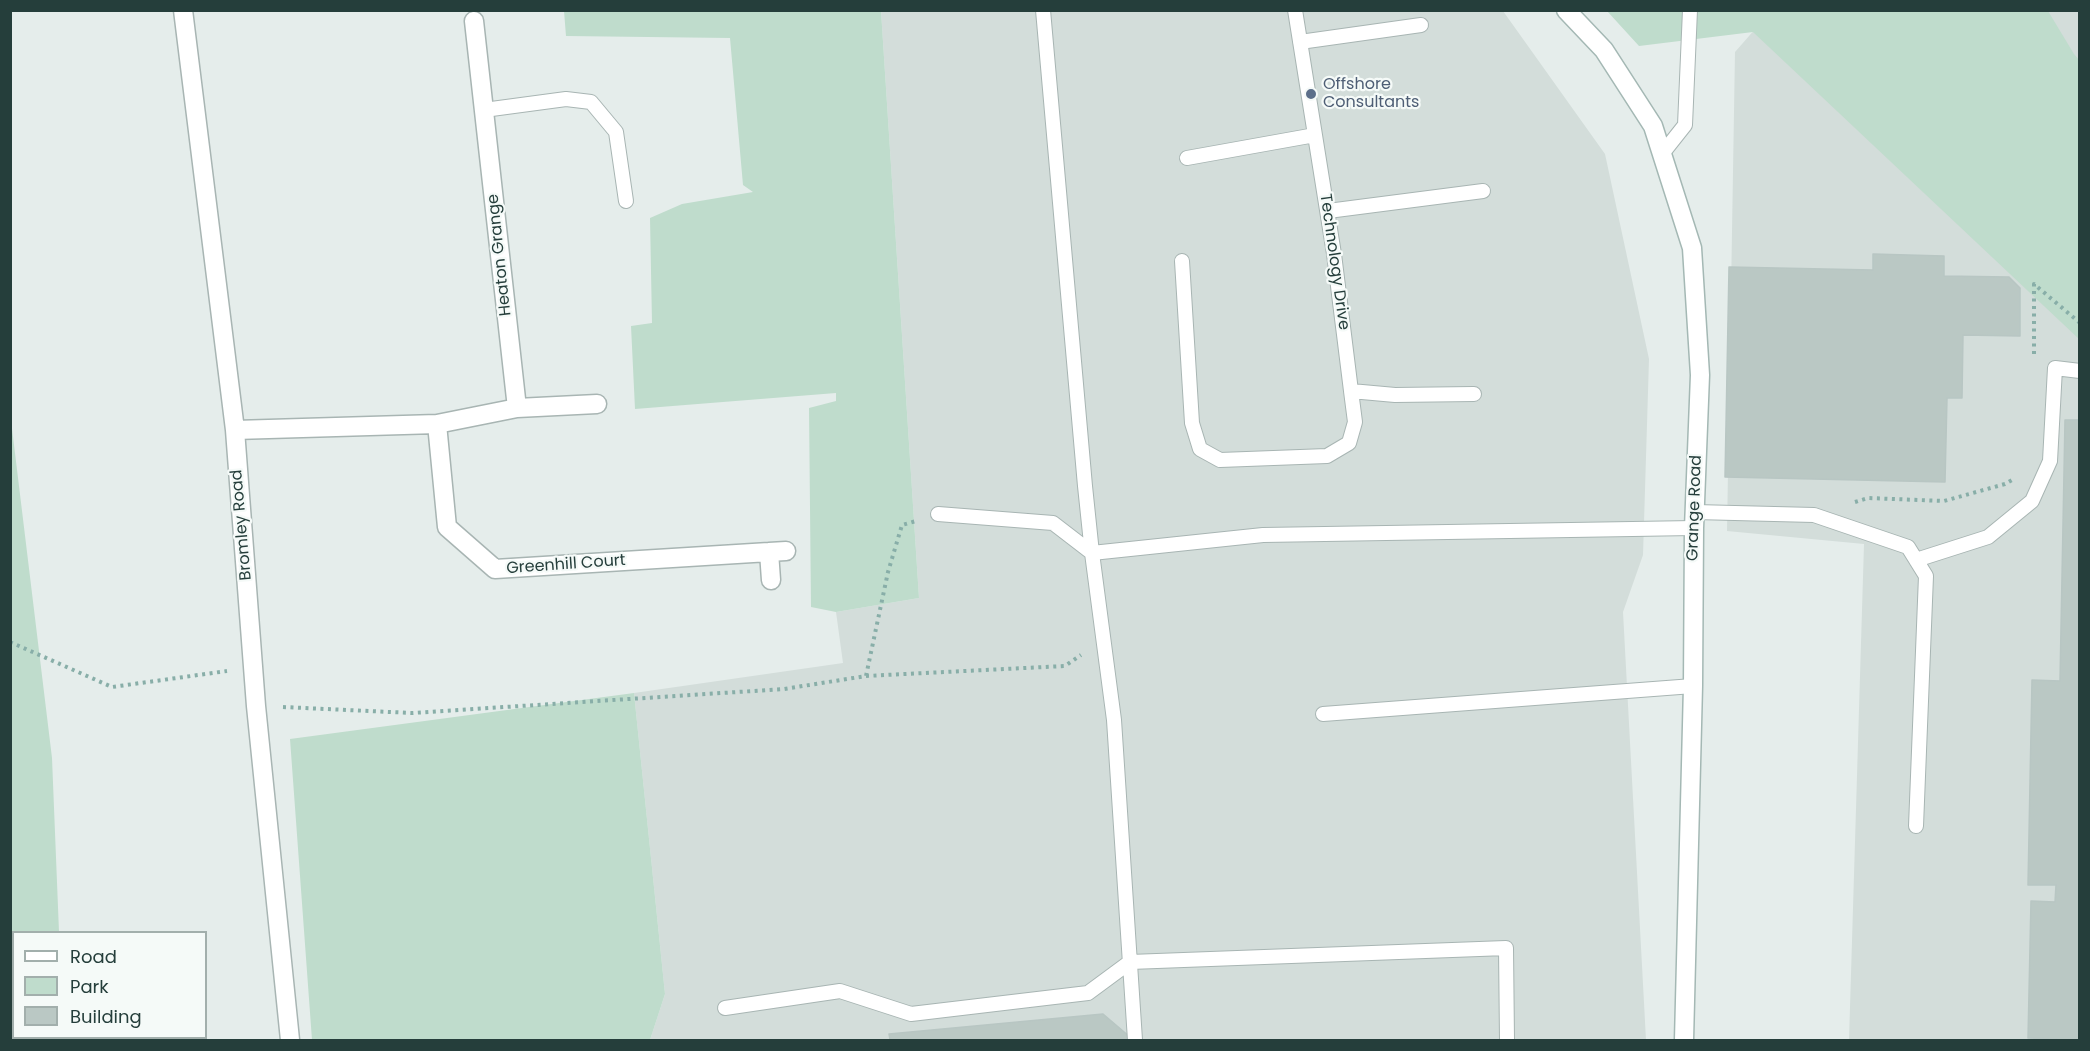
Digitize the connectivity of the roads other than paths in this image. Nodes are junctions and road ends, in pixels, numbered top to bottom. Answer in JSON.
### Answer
{"nodes":[{"id":1,"x":183,"y":10,"type":"edge"},
{"id":2,"x":1043,"y":10,"type":"edge"},
{"id":3,"x":1295,"y":10,"type":"edge"},
{"id":4,"x":1566,"y":10,"type":"edge"},
{"id":5,"x":1690,"y":10,"type":"edge"},
{"id":6,"x":474,"y":21,"type":"dead end"},
{"id":7,"x":1421,"y":25,"type":"dead end"},
{"id":8,"x":1300,"y":42,"type":"junction"},
{"id":9,"x":484,"y":110,"type":"junction"},
{"id":10,"x":1315,"y":135,"type":"junction"},
{"id":11,"x":1662,"y":153,"type":"junction"},
{"id":12,"x":1187,"y":158,"type":"dead end"},
{"id":13,"x":1483,"y":191,"type":"dead end"},
{"id":14,"x":626,"y":201,"type":"dead end"},
{"id":15,"x":1328,"y":211,"type":"junction"},
{"id":16,"x":1182,"y":261,"type":"dead end"},
{"id":17,"x":2079,"y":371,"type":"edge"},
{"id":18,"x":1351,"y":391,"type":"junction"},
{"id":19,"x":1474,"y":394,"type":"dead end"},
{"id":20,"x":597,"y":404,"type":"dead end"},
{"id":21,"x":517,"y":408,"type":"junction"},
{"id":22,"x":437,"y":424,"type":"junction"},
{"id":23,"x":235,"y":430,"type":"junction"},
{"id":24,"x":938,"y":514,"type":"road end"},
{"id":25,"x":1694,"y":520,"type":"junction"},
{"id":26,"x":1092,"y":553,"type":"junction"},
{"id":27,"x":1916,"y":560,"type":"junction"},
{"id":28,"x":771,"y":580,"type":"dead end"},
{"id":29,"x":1693,"y":686,"type":"junction"},
{"id":30,"x":1323,"y":714,"type":"dead end"},
{"id":31,"x":1916,"y":826,"type":"dead end"},
{"id":32,"x":1130,"y":962,"type":"junction"},
{"id":33,"x":725,"y":1008,"type":"dead end"},
{"id":34,"x":290,"y":1041,"type":"edge"},
{"id":35,"x":1136,"y":1041,"type":"edge"},
{"id":36,"x":1507,"y":1041,"type":"edge"},
{"id":37,"x":1684,"y":1041,"type":"edge"}],
"edges":[{"from":1,"to":23,"type":"street","name":"Bromley Road"},
{"from":2,"to":26,"type":"lane"},
{"from":3,"to":8,"type":"lane","name":"Technology Drive"},
{"from":4,"to":11,"type":"street","name":"Grange Road"},
{"from":5,"to":11,"type":"lane"},
{"from":6,"to":9,"type":"street","name":"Heaton Grange"},
{"from":7,"to":8,"type":"lane"},
{"from":8,"to":10,"type":"lane","name":"Technology Drive"},
{"from":9,"to":14,"type":"lane"},
{"from":9,"to":21,"type":"street","name":"Heaton Grange"},
{"from":10,"to":12,"type":"lane"},
{"from":10,"to":15,"type":"lane","name":"Technology Drive"},
{"from":11,"to":25,"type":"street","name":"Grange Road"},
{"from":13,"to":15,"type":"lane"},
{"from":15,"to":18,"type":"lane","name":"Technology Drive"},
{"from":16,"to":18,"type":"lane","name":"Technology Drive"},
{"from":17,"to":27,"type":"lane"},
{"from":18,"to":19,"type":"lane"},
{"from":20,"to":21,"type":"street"},
{"from":21,"to":22,"type":"street"},
{"from":22,"to":23,"type":"street"},
{"from":22,"to":28,"type":"street","name":"Greenhill Court"},
{"from":23,"to":34,"type":"street","name":"Bromley Road"},
{"from":24,"to":26,"type":"lane"},
{"from":25,"to":26,"type":"lane"},
{"from":25,"to":27,"type":"lane"},
{"from":25,"to":29,"type":"street","name":"Grange Road"},
{"from":26,"to":32,"type":"lane"},
{"from":27,"to":31,"type":"lane"},
{"from":29,"to":30,"type":"lane"},
{"from":29,"to":37,"type":"street","name":"Grange Road"},
{"from":32,"to":33,"type":"lane"},
{"from":32,"to":35,"type":"lane"},
{"from":32,"to":36,"type":"lane"}]}
